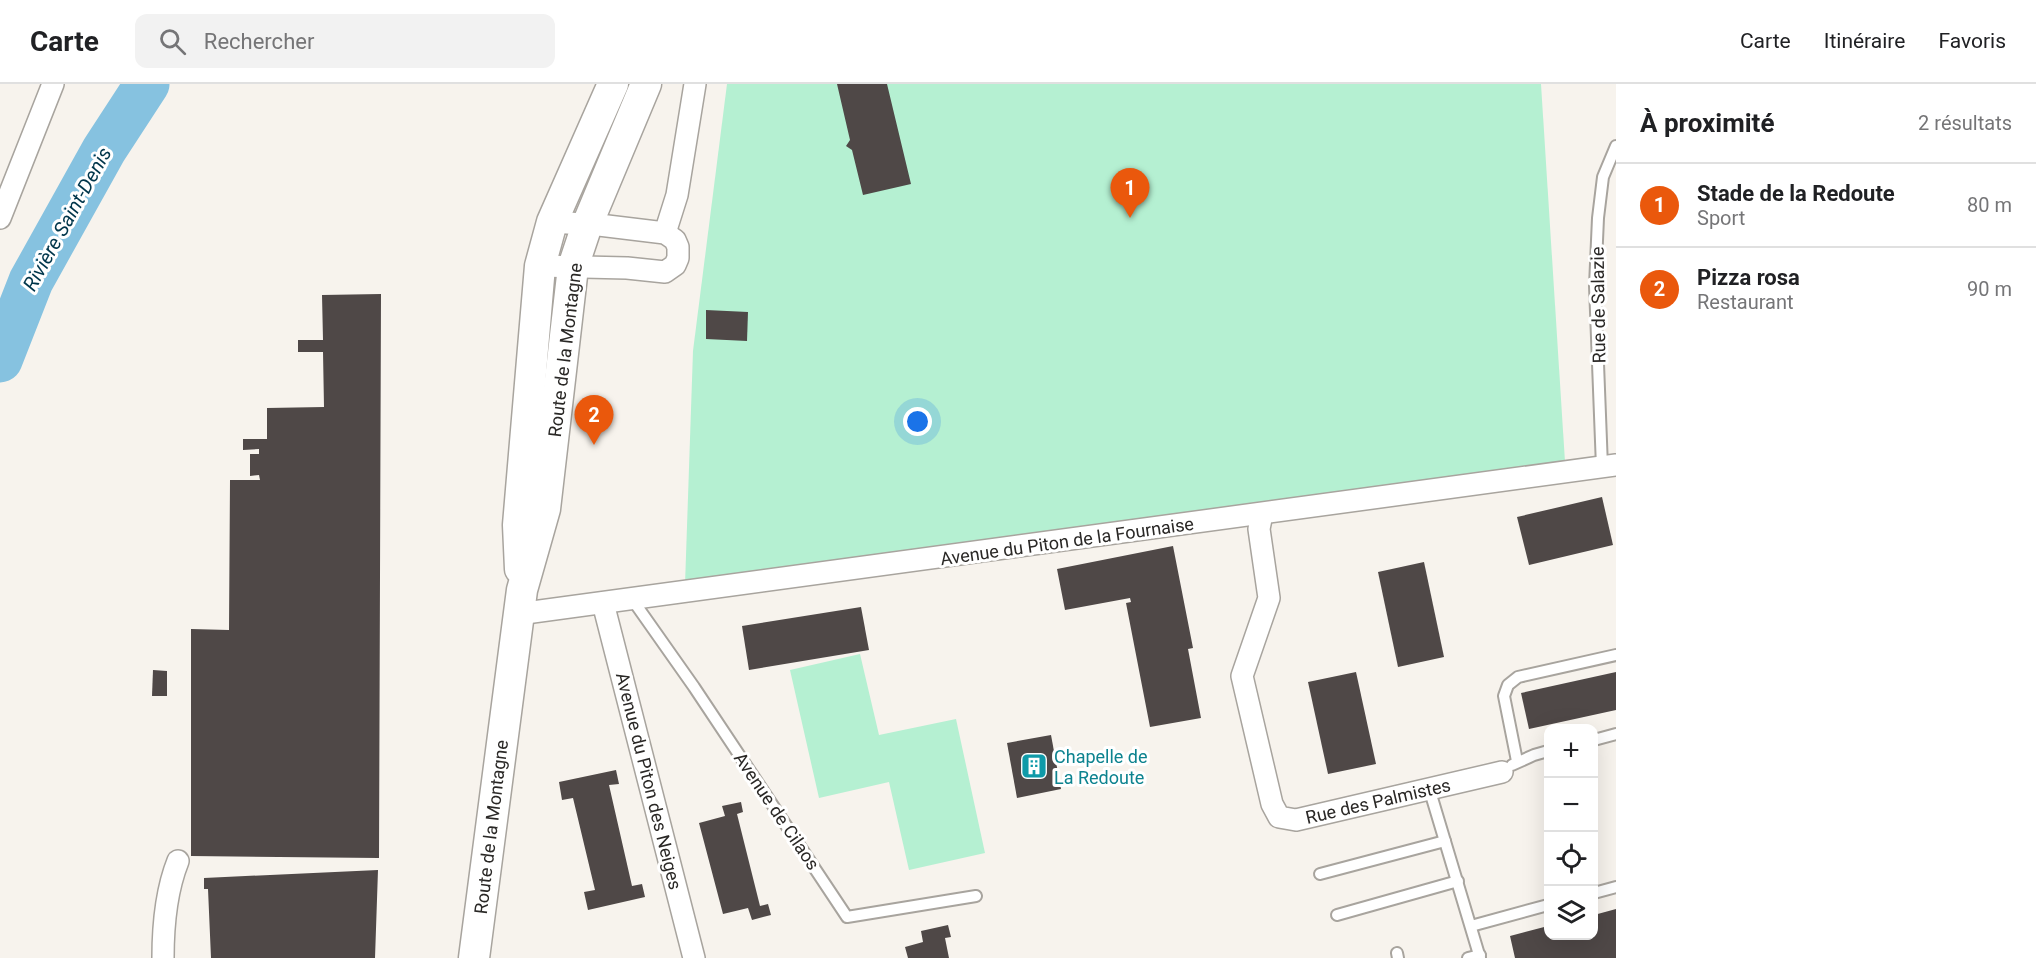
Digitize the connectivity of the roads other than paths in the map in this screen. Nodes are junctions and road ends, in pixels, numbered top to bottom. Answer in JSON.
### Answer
{"nodes":[{"id":1,"x":53,"y":84,"type":"edge"},
{"id":2,"x":613,"y":84,"type":"edge"},
{"id":3,"x":646,"y":84,"type":"edge"},
{"id":4,"x":695,"y":84,"type":"edge"},
{"id":5,"x":1616,"y":146,"type":"edge"},
{"id":6,"x":0,"y":218,"type":"edge"},
{"id":7,"x":552,"y":222,"type":"junction"},
{"id":8,"x":587,"y":225,"type":"junction"},
{"id":9,"x":665,"y":233,"type":"junction"},
{"id":10,"x":540,"y":266,"type":"junction"},
{"id":11,"x":573,"y":267,"type":"junction"},
{"id":12,"x":1609,"y":466,"type":"edge"},
{"id":13,"x":1262,"y":514,"type":"junction"},
{"id":14,"x":632,"y":599,"type":"junction"},
{"id":15,"x":520,"y":602,"type":"junction"},
{"id":16,"x":603,"y":603,"type":"junction"},
{"id":17,"x":1616,"y":655,"type":"edge"},
{"id":18,"x":1616,"y":734,"type":"edge"},
{"id":19,"x":1598,"y":739,"type":"edge"},
{"id":20,"x":1544,"y":753,"type":"edge"},
{"id":21,"x":1509,"y":767,"type":"junction"},
{"id":22,"x":1429,"y":788,"type":"junction"},
{"id":23,"x":1445,"y":841,"type":"junction"},
{"id":24,"x":178,"y":861,"type":"dead end"},
{"id":25,"x":1320,"y":874,"type":"dead end"},
{"id":26,"x":1458,"y":881,"type":"junction"},
{"id":27,"x":1616,"y":887,"type":"edge"},
{"id":28,"x":1598,"y":892,"type":"edge"},
{"id":29,"x":976,"y":896,"type":"dead end"},
{"id":30,"x":1544,"y":906,"type":"edge"},
{"id":31,"x":1337,"y":915,"type":"dead end"},
{"id":32,"x":1471,"y":926,"type":"junction"},
{"id":33,"x":1480,"y":956,"type":"edge"},
{"id":34,"x":163,"y":958,"type":"edge"},
{"id":35,"x":474,"y":958,"type":"edge"},
{"id":36,"x":694,"y":958,"type":"edge"},
{"id":37,"x":1468,"y":958,"type":"edge"}],
"edges":[{"from":1,"to":6,"type":"street"},
{"from":2,"to":7,"type":"main road","name":"Route de la Montagne"},
{"from":3,"to":8,"type":"main road","name":"Route de la Montagne"},
{"from":4,"to":9,"type":"street"},
{"from":5,"to":12,"type":"lane","name":"Rue de Salazie"},
{"from":7,"to":8,"type":"street"},
{"from":7,"to":10,"type":"main road","name":"Route de la Montagne"},
{"from":8,"to":9,"type":"street"},
{"from":8,"to":11,"type":"main road","name":"Route de la Montagne"},
{"from":9,"to":11,"type":"street"},
{"from":10,"to":11,"type":"street"},
{"from":10,"to":15,"type":"main road","name":"Route de la Montagne"},
{"from":11,"to":15,"type":"main road","name":"Route de la Montagne"},
{"from":12,"to":13,"type":"street","name":"Avenue du Piton de la Fournaise"},
{"from":13,"to":14,"type":"street","name":"Avenue du Piton de la Fournaise"},
{"from":13,"to":22,"type":"street","name":"Rue des Palmistes"},
{"from":14,"to":16,"type":"street","name":"Avenue du Piton de la Fournaise"},
{"from":14,"to":29,"type":"lane","name":"Avenue de Cilaos"},
{"from":15,"to":16,"type":"street","name":"Avenue du Piton de la Fournaise"},
{"from":15,"to":35,"type":"main road","name":"Route de la Montagne"},
{"from":16,"to":36,"type":"street","name":"Avenue du Piton des Neiges"},
{"from":17,"to":21,"type":"lane"},
{"from":18,"to":19,"type":"lane"},
{"from":20,"to":21,"type":"lane"},
{"from":21,"to":22,"type":"street","name":"Rue des Palmistes"},
{"from":22,"to":23,"type":"lane"},
{"from":23,"to":25,"type":"lane"},
{"from":23,"to":26,"type":"lane"},
{"from":24,"to":34,"type":"street"},
{"from":26,"to":31,"type":"lane"},
{"from":26,"to":32,"type":"lane"},
{"from":27,"to":28,"type":"lane"},
{"from":30,"to":32,"type":"lane"},
{"from":32,"to":33,"type":"lane"},
{"from":33,"to":37,"type":"lane"}]}
